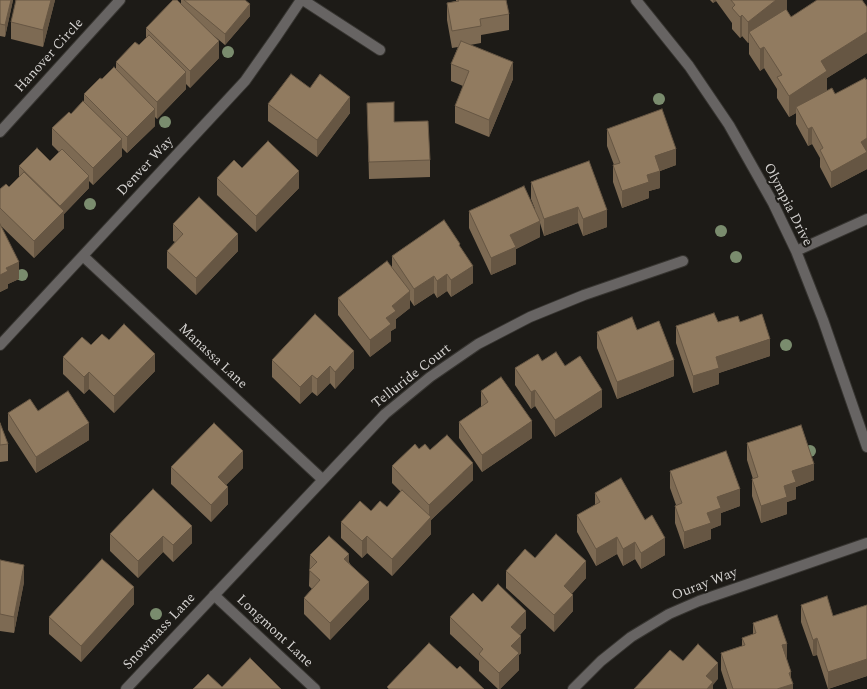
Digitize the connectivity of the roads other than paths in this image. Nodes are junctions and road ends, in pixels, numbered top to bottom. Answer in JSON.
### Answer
{"nodes":[{"id":1,"x":120,"y":0,"type":"edge"},
{"id":2,"x":302,"y":0,"type":"edge"},
{"id":3,"x":636,"y":0,"type":"edge"},
{"id":4,"x":380,"y":50,"type":"dead end"},
{"id":5,"x":0,"y":132,"type":"edge"},
{"id":6,"x":867,"y":219,"type":"edge"},
{"id":7,"x":796,"y":251,"type":"junction"},
{"id":8,"x":83,"y":256,"type":"junction"},
{"id":9,"x":683,"y":261,"type":"dead end"},
{"id":10,"x":0,"y":344,"type":"edge"},
{"id":11,"x":867,"y":447,"type":"edge"},
{"id":12,"x":322,"y":480,"type":"junction"},
{"id":13,"x":867,"y":543,"type":"edge"},
{"id":14,"x":214,"y":595,"type":"junction"},
{"id":15,"x":126,"y":689,"type":"edge"},
{"id":16,"x":315,"y":689,"type":"edge"},
{"id":17,"x":573,"y":689,"type":"edge"}],
"edges":[{"from":1,"to":5,"type":"street","name":"Hanover Circle"},
{"from":2,"to":4,"type":"street"},
{"from":2,"to":8,"type":"street","name":"Denver Way"},
{"from":3,"to":7,"type":"street","name":"Olympia Drive"},
{"from":6,"to":7,"type":"street"},
{"from":7,"to":11,"type":"street","name":"Olympia Drive"},
{"from":8,"to":10,"type":"street","name":"Denver Way"},
{"from":8,"to":12,"type":"street","name":"Manassa Lane"},
{"from":9,"to":12,"type":"street","name":"Telluride Court"},
{"from":12,"to":14,"type":"street","name":"Telluride Court"},
{"from":13,"to":17,"type":"street","name":"Ouray Way"},
{"from":14,"to":15,"type":"street","name":"Snowmass Lane"},
{"from":14,"to":16,"type":"street","name":"Longmont Lane"}]}
